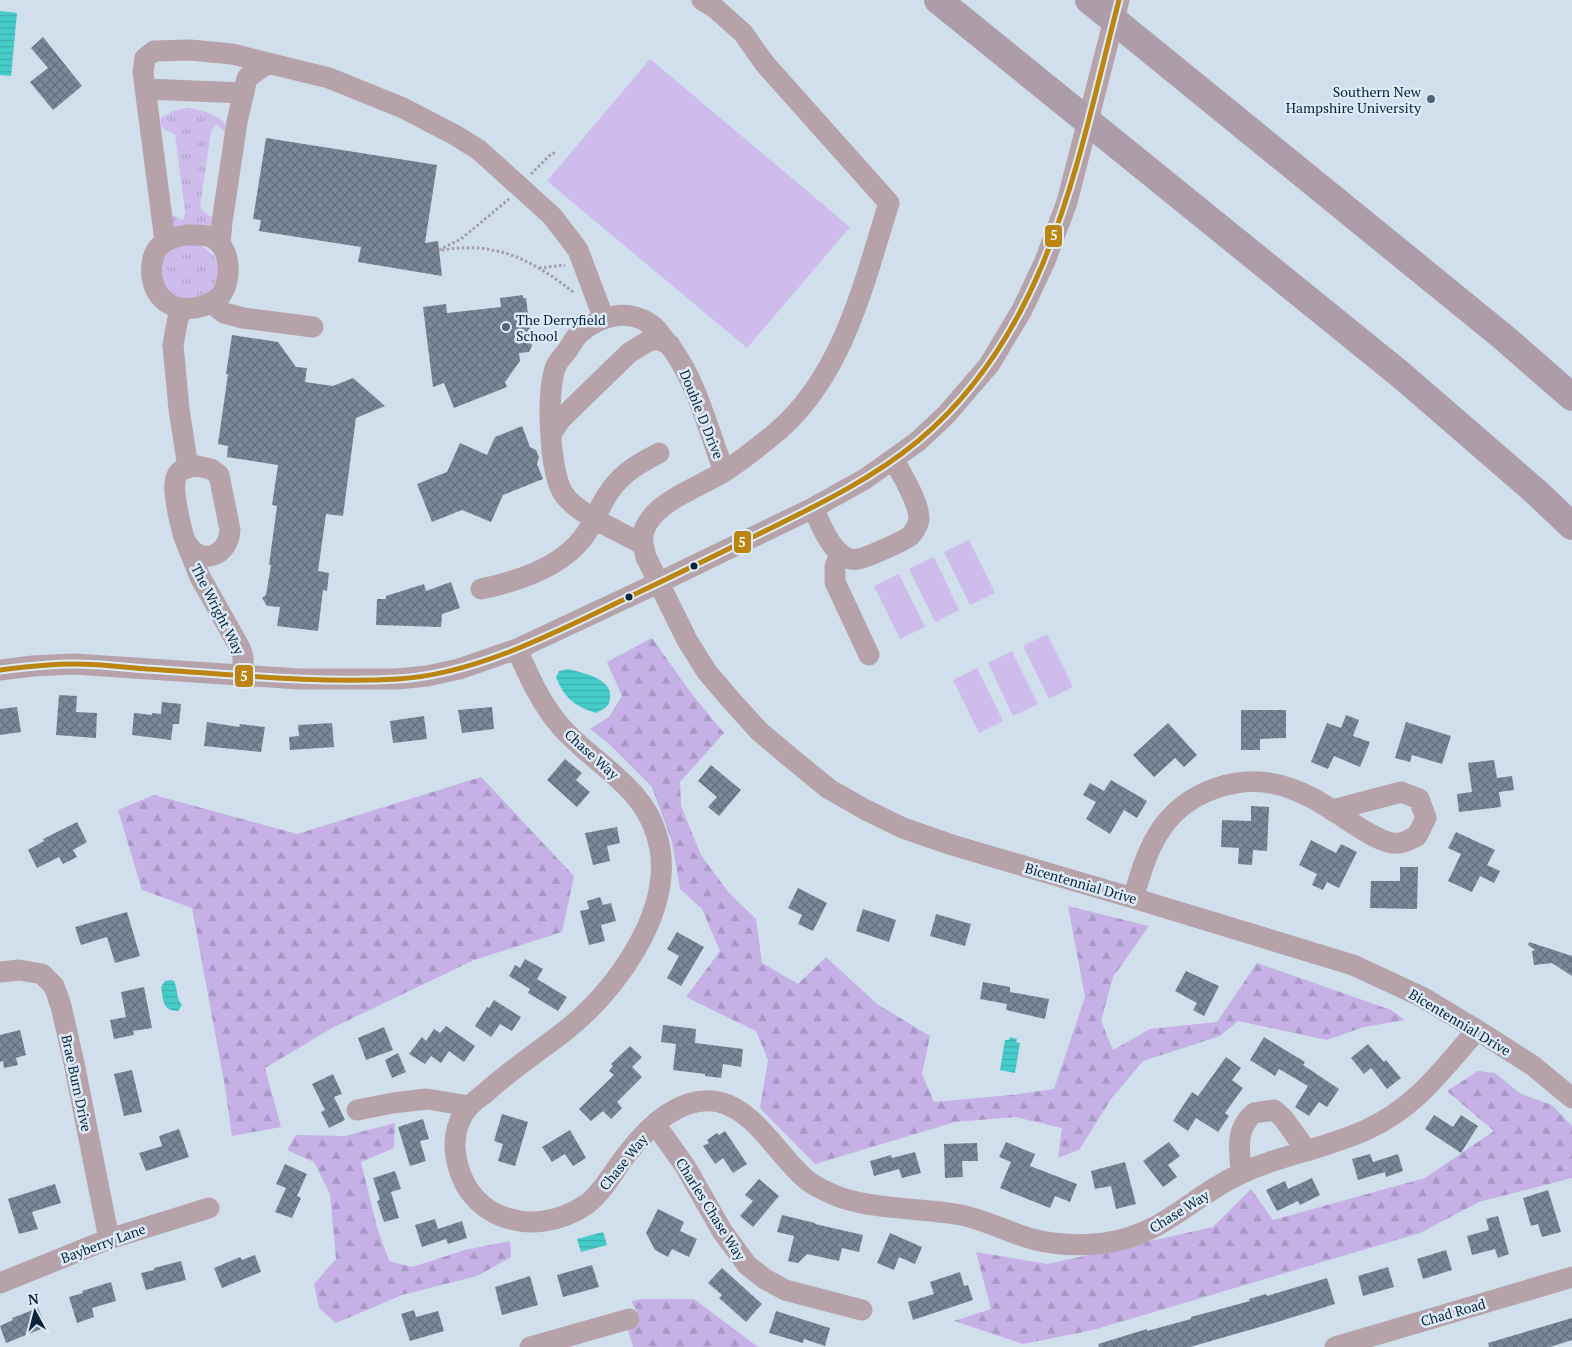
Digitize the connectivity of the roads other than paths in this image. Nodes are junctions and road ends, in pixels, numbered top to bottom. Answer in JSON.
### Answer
{"nodes":[{"id":1,"x":702,"y":0,"type":"edge"},
{"id":2,"x":938,"y":0,"type":"edge"},
{"id":3,"x":1089,"y":0,"type":"edge"},
{"id":4,"x":1119,"y":0,"type":"edge"},
{"id":5,"x":272,"y":64,"type":"junction"},
{"id":6,"x":145,"y":89,"type":"junction"},
{"id":7,"x":244,"y":93,"type":"junction"},
{"id":8,"x":165,"y":241,"type":"junction"},
{"id":9,"x":220,"y":244,"type":"junction"},
{"id":10,"x":212,"y":303,"type":"junction"},
{"id":11,"x":184,"y":309,"type":"junction"},
{"id":12,"x":604,"y":319,"type":"junction"},
{"id":13,"x":313,"y":328,"type":"dead end"},
{"id":14,"x":670,"y":345,"type":"junction"},
{"id":15,"x":1572,"y":397,"type":"edge"},
{"id":16,"x":552,"y":432,"type":"junction"},
{"id":17,"x":659,"y":453,"type":"dead end"},
{"id":18,"x":894,"y":460,"type":"junction"},
{"id":19,"x":188,"y":468,"type":"junction"},
{"id":20,"x":724,"y":472,"type":"junction"},
{"id":21,"x":813,"y":508,"type":"junction"},
{"id":22,"x":595,"y":518,"type":"junction"},
{"id":23,"x":1572,"y":526,"type":"edge"},
{"id":24,"x":229,"y":539,"type":"junction"},
{"id":25,"x":186,"y":542,"type":"junction"},
{"id":26,"x":642,"y":544,"type":"junction"},
{"id":27,"x":840,"y":553,"type":"junction"},
{"id":28,"x":658,"y":583,"type":"junction"},
{"id":29,"x":481,"y":589,"type":"dead end"},
{"id":30,"x":213,"y":602,"type":"junction"},
{"id":31,"x":517,"y":649,"type":"junction"},
{"id":32,"x":868,"y":655,"type":"dead end"},
{"id":33,"x":0,"y":670,"type":"edge"},
{"id":34,"x":243,"y":676,"type":"junction"},
{"id":35,"x":1333,"y":810,"type":"dead end"},
{"id":36,"x":1133,"y":898,"type":"junction"},
{"id":37,"x":0,"y":972,"type":"edge"},
{"id":38,"x":1477,"y":1030,"type":"junction"},
{"id":39,"x":1572,"y":1098,"type":"edge"},
{"id":40,"x":469,"y":1106,"type":"junction"},
{"id":41,"x":357,"y":1110,"type":"dead end"},
{"id":42,"x":655,"y":1124,"type":"junction"},
{"id":43,"x":1307,"y":1150,"type":"junction"},
{"id":44,"x":1241,"y":1173,"type":"junction"},
{"id":45,"x":208,"y":1208,"type":"dead end"},
{"id":46,"x":109,"y":1239,"type":"junction"},
{"id":47,"x":1572,"y":1277,"type":"edge"},
{"id":48,"x":0,"y":1283,"type":"edge"},
{"id":49,"x":862,"y":1310,"type":"dead end"},
{"id":50,"x":628,"y":1318,"type":"dead end"},
{"id":51,"x":530,"y":1347,"type":"edge"},
{"id":52,"x":1335,"y":1347,"type":"edge"}],
"edges":[{"from":1,"to":20,"type":"street"},
{"from":2,"to":23,"type":"highway"},
{"from":3,"to":15,"type":"highway"},
{"from":4,"to":18,"type":"street"},
{"from":5,"to":6,"type":"street"},
{"from":5,"to":7,"type":"street"},
{"from":5,"to":12,"type":"street"},
{"from":6,"to":7,"type":"street"},
{"from":6,"to":8,"type":"street"},
{"from":7,"to":9,"type":"street"},
{"from":8,"to":9,"type":"street"},
{"from":8,"to":11,"type":"street"},
{"from":9,"to":10,"type":"street"},
{"from":10,"to":11,"type":"street"},
{"from":10,"to":13,"type":"street"},
{"from":11,"to":19,"type":"street"},
{"from":12,"to":14,"type":"street","name":"Double D Drive"},
{"from":12,"to":16,"type":"street","name":"Double D Drive"},
{"from":14,"to":16,"type":"street"},
{"from":14,"to":20,"type":"street","name":"Double D Drive"},
{"from":16,"to":22,"type":"street","name":"Double D Drive"},
{"from":17,"to":22,"type":"street"},
{"from":18,"to":21,"type":"street"},
{"from":18,"to":27,"type":"street"},
{"from":19,"to":24,"type":"street"},
{"from":19,"to":25,"type":"street","name":"The Wright Way"},
{"from":20,"to":26,"type":"street","name":"Double D Drive"},
{"from":21,"to":27,"type":"street"},
{"from":21,"to":28,"type":"street"},
{"from":22,"to":26,"type":"street","name":"Double D Drive"},
{"from":22,"to":29,"type":"street"},
{"from":24,"to":25,"type":"street","name":"The Wright Way"},
{"from":24,"to":30,"type":"street"},
{"from":25,"to":30,"type":"street","name":"The Wright Way"},
{"from":26,"to":28,"type":"street"},
{"from":27,"to":32,"type":"street"},
{"from":28,"to":31,"type":"street"},
{"from":28,"to":36,"type":"street","name":"Bicentennial Drive"},
{"from":30,"to":34,"type":"street","name":"The Wright Way"},
{"from":31,"to":34,"type":"street"},
{"from":31,"to":40,"type":"street","name":"Chase Way"},
{"from":33,"to":34,"type":"street"},
{"from":35,"to":36,"type":"street"},
{"from":36,"to":38,"type":"street","name":"Bicentennial Drive"},
{"from":37,"to":46,"type":"street","name":"Brae Burn Drive"},
{"from":38,"to":39,"type":"street","name":"Bicentennial Drive"},
{"from":38,"to":43,"type":"street","name":"Chase Way"},
{"from":40,"to":41,"type":"street"},
{"from":40,"to":42,"type":"street","name":"Chase Way"},
{"from":42,"to":44,"type":"street","name":"Chase Way"},
{"from":42,"to":49,"type":"street","name":"Charles Chase Way"},
{"from":43,"to":44,"type":"street","name":"Chase Way"},
{"from":43,"to":44,"type":"street"},
{"from":45,"to":46,"type":"street","name":"Bayberry Lane"},
{"from":46,"to":48,"type":"street","name":"Bayberry Lane"},
{"from":47,"to":52,"type":"street","name":"Chad Road"},
{"from":50,"to":51,"type":"street"}]}
